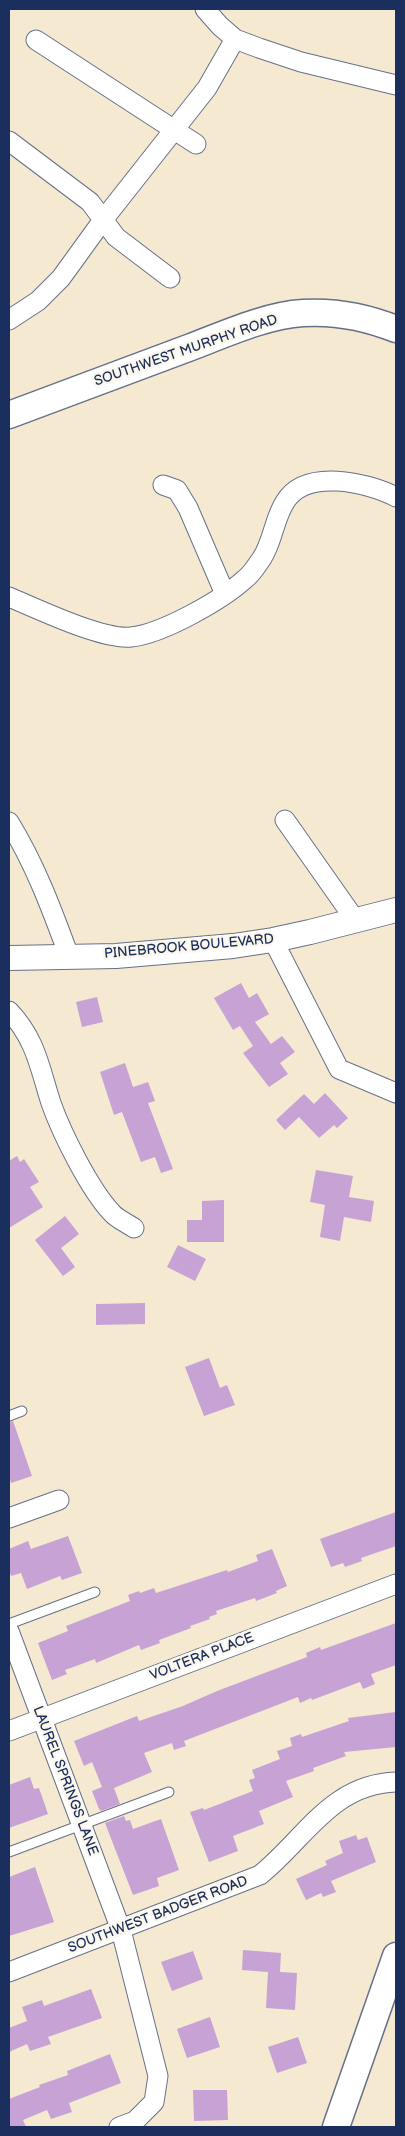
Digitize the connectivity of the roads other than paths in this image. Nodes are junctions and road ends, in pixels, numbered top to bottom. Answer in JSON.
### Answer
{"nodes":[{"id":1,"x":205,"y":9,"type":"edge"},
{"id":2,"x":236,"y":39,"type":"junction"},
{"id":3,"x":36,"y":40,"type":"dead end"},
{"id":4,"x":396,"y":85,"type":"edge"},
{"id":5,"x":174,"y":129,"type":"junction"},
{"id":6,"x":9,"y":141,"type":"edge"},
{"id":7,"x":196,"y":144,"type":"dead end"},
{"id":8,"x":104,"y":220,"type":"junction"},
{"id":9,"x":170,"y":278,"type":"dead end"},
{"id":10,"x":9,"y":320,"type":"edge"},
{"id":11,"x":396,"y":329,"type":"edge"},
{"id":12,"x":9,"y":415,"type":"edge"},
{"id":13,"x":163,"y":485,"type":"dead end"},
{"id":14,"x":396,"y":497,"type":"edge"},
{"id":15,"x":225,"y":594,"type":"junction"},
{"id":16,"x":9,"y":598,"type":"edge"},
{"id":17,"x":285,"y":820,"type":"dead end"},
{"id":18,"x":9,"y":822,"type":"edge"},
{"id":19,"x":396,"y":910,"type":"edge"},
{"id":20,"x":356,"y":921,"type":"junction"},
{"id":21,"x":273,"y":940,"type":"junction"},
{"id":22,"x":69,"y":956,"type":"junction"},
{"id":23,"x":9,"y":958,"type":"edge"},
{"id":24,"x":9,"y":1011,"type":"edge"},
{"id":25,"x":396,"y":1093,"type":"edge"},
{"id":26,"x":134,"y":1228,"type":"dead end"},
{"id":27,"x":22,"y":1411,"type":"dead end"},
{"id":28,"x":9,"y":1416,"type":"edge"},
{"id":29,"x":58,"y":1500,"type":"dead end"},
{"id":30,"x":9,"y":1518,"type":"edge"},
{"id":31,"x":396,"y":1584,"type":"edge"},
{"id":32,"x":95,"y":1592,"type":"dead end"},
{"id":33,"x":9,"y":1624,"type":"edge"},
{"id":34,"x":9,"y":1631,"type":"edge"},
{"id":35,"x":42,"y":1719,"type":"junction"},
{"id":36,"x":9,"y":1731,"type":"edge"},
{"id":37,"x":396,"y":1782,"type":"edge"},
{"id":38,"x":169,"y":1792,"type":"dead end"},
{"id":39,"x":82,"y":1824,"type":"junction"},
{"id":40,"x":9,"y":1852,"type":"edge"},
{"id":41,"x":121,"y":1930,"type":"junction"},
{"id":42,"x":395,"y":1965,"type":"edge"},
{"id":43,"x":9,"y":1972,"type":"edge"},
{"id":44,"x":119,"y":2127,"type":"edge"},
{"id":45,"x":336,"y":2127,"type":"edge"}],
"edges":[{"from":1,"to":2,"type":"street"},
{"from":2,"to":4,"type":"street"},
{"from":2,"to":5,"type":"street"},
{"from":3,"to":5,"type":"street"},
{"from":5,"to":7,"type":"street"},
{"from":5,"to":8,"type":"street"},
{"from":6,"to":8,"type":"street"},
{"from":8,"to":9,"type":"street"},
{"from":8,"to":10,"type":"street"},
{"from":11,"to":12,"type":"main road","name":"SOUTHWEST MURPHY ROAD"},
{"from":13,"to":15,"type":"street"},
{"from":14,"to":15,"type":"street"},
{"from":15,"to":16,"type":"street"},
{"from":17,"to":20,"type":"street"},
{"from":18,"to":22,"type":"street"},
{"from":19,"to":20,"type":"street","name":"PINEBROOK BOULEVARD"},
{"from":20,"to":21,"type":"street","name":"PINEBROOK BOULEVARD"},
{"from":21,"to":22,"type":"street","name":"PINEBROOK BOULEVARD"},
{"from":21,"to":25,"type":"street"},
{"from":22,"to":23,"type":"street","name":"PINEBROOK BOULEVARD"},
{"from":24,"to":26,"type":"street"},
{"from":27,"to":28,"type":"lane"},
{"from":29,"to":30,"type":"street"},
{"from":31,"to":35,"type":"street","name":"VOLTERA PLACE"},
{"from":32,"to":33,"type":"lane"},
{"from":34,"to":35,"type":"street","name":"LAUREL SPRINGS LANE"},
{"from":35,"to":36,"type":"street","name":"VOLTERA PLACE"},
{"from":35,"to":39,"type":"street","name":"LAUREL SPRINGS LANE"},
{"from":37,"to":41,"type":"street","name":"SOUTHWEST BADGER ROAD"},
{"from":38,"to":39,"type":"lane"},
{"from":39,"to":40,"type":"lane"},
{"from":39,"to":41,"type":"street","name":"LAUREL SPRINGS LANE"},
{"from":41,"to":43,"type":"street","name":"SOUTHWEST BADGER ROAD"},
{"from":41,"to":44,"type":"street","name":"LAUREL SPRINGS LANE"},
{"from":42,"to":45,"type":"main road"}]}
